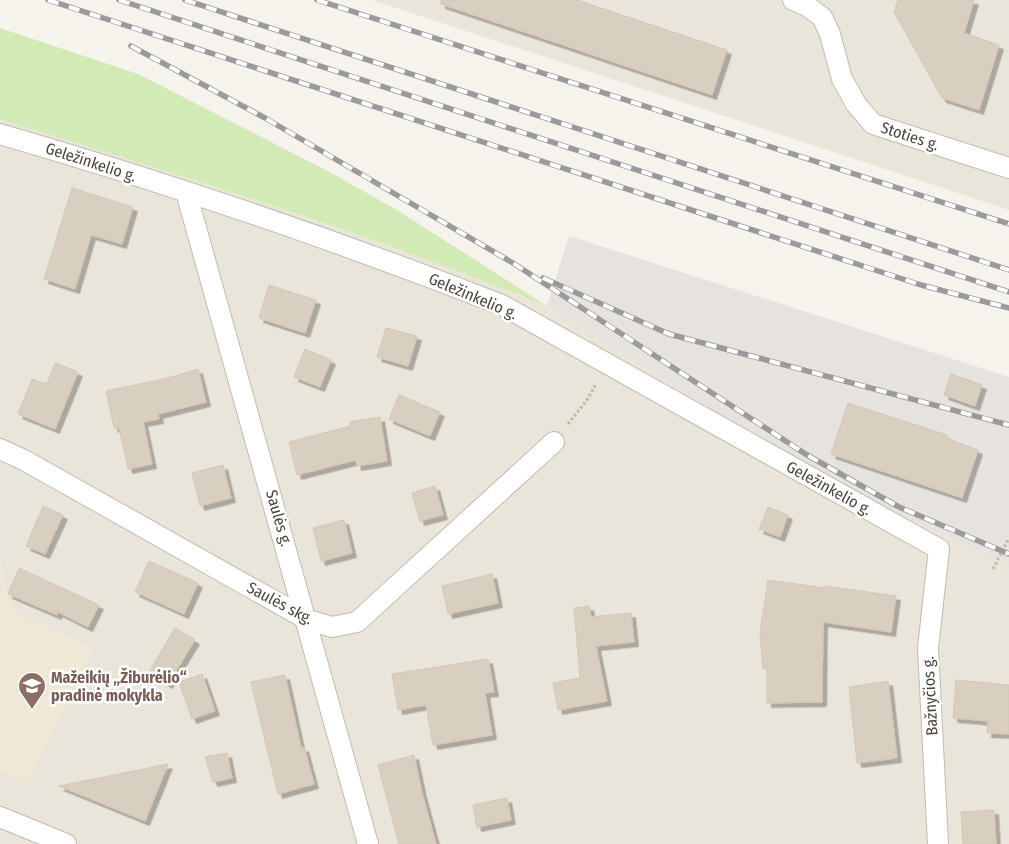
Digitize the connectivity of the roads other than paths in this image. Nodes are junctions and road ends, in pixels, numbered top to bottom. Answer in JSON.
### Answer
{"nodes":[{"id":1,"x":793,"y":0,"type":"edge"},
{"id":2,"x":0,"y":134,"type":"edge"},
{"id":3,"x":1009,"y":168,"type":"edge"},
{"id":4,"x":186,"y":192,"type":"junction"},
{"id":5,"x":554,"y":442,"type":"road end"},
{"id":6,"x":0,"y":449,"type":"edge"},
{"id":7,"x":938,"y":549,"type":"joint"},
{"id":8,"x":308,"y":620,"type":"junction"},
{"id":9,"x":0,"y":817,"type":"edge"},
{"id":10,"x":66,"y":844,"type":"edge"},
{"id":11,"x":368,"y":844,"type":"edge"},
{"id":12,"x":938,"y":844,"type":"edge"}],
"edges":[{"from":1,"to":3,"type":"street","name":"Stoties g."},
{"from":2,"to":4,"type":"street","name":"Geležinkelio g."},
{"from":4,"to":7,"type":"street","name":"Geležinkelio g."},
{"from":4,"to":8,"type":"street","name":"Saulės g."},
{"from":5,"to":8,"type":"street","name":"Saulės skg."},
{"from":6,"to":8,"type":"street","name":"Saulės skg."},
{"from":7,"to":12,"type":"street","name":"Bažnyčios g."},
{"from":8,"to":11,"type":"street","name":"Saulės g."},
{"from":9,"to":10,"type":"street"}]}
